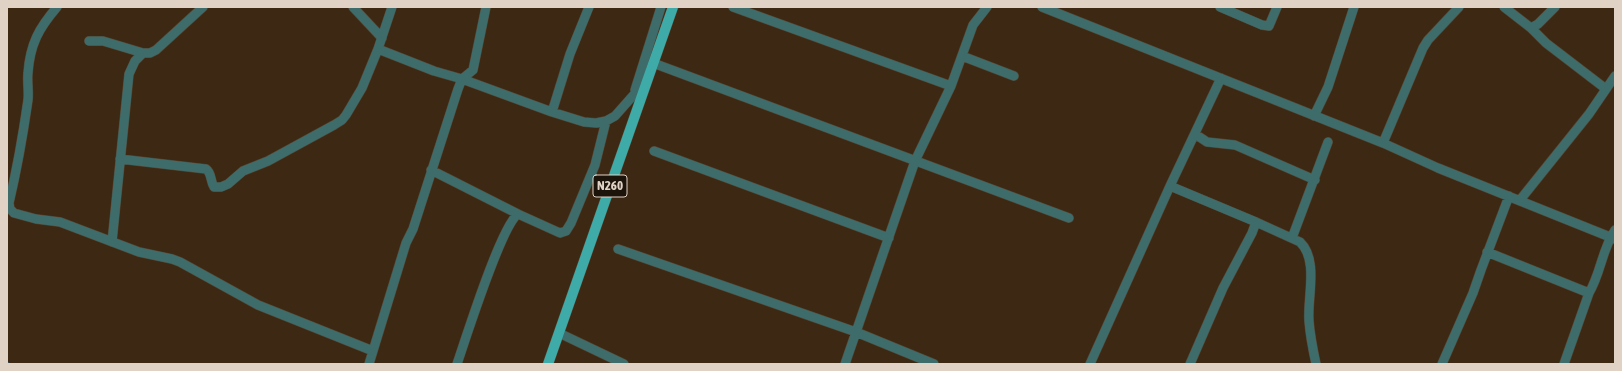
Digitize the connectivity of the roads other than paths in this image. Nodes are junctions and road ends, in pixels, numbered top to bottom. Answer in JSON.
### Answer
{"nodes":[{"id":1,"x":57,"y":7,"type":"edge"},
{"id":2,"x":204,"y":7,"type":"edge"},
{"id":3,"x":353,"y":7,"type":"edge"},
{"id":4,"x":392,"y":7,"type":"edge"},
{"id":5,"x":486,"y":7,"type":"edge"},
{"id":6,"x":588,"y":7,"type":"edge"},
{"id":7,"x":661,"y":7,"type":"edge"},
{"id":8,"x":673,"y":7,"type":"edge"},
{"id":9,"x":733,"y":7,"type":"edge"},
{"id":10,"x":987,"y":7,"type":"edge"},
{"id":11,"x":1042,"y":7,"type":"edge"},
{"id":12,"x":1220,"y":7,"type":"edge"},
{"id":13,"x":1276,"y":7,"type":"edge"},
{"id":14,"x":1354,"y":7,"type":"edge"},
{"id":15,"x":1458,"y":7,"type":"edge"},
{"id":16,"x":1504,"y":7,"type":"edge"},
{"id":17,"x":1555,"y":7,"type":"edge"},
{"id":18,"x":1531,"y":28,"type":"junction"},
{"id":19,"x":382,"y":38,"type":"junction"},
{"id":20,"x":89,"y":41,"type":"dead end"},
{"id":21,"x":378,"y":49,"type":"junction"},
{"id":22,"x":143,"y":53,"type":"junction"},
{"id":23,"x":962,"y":56,"type":"junction"},
{"id":24,"x":653,"y":63,"type":"junction"},
{"id":25,"x":1014,"y":76,"type":"dead end"},
{"id":26,"x":1615,"y":76,"type":"edge"},
{"id":27,"x":1221,"y":78,"type":"junction"},
{"id":28,"x":462,"y":79,"type":"junction"},
{"id":29,"x":647,"y":80,"type":"junction"},
{"id":30,"x":951,"y":86,"type":"junction"},
{"id":31,"x":1606,"y":89,"type":"junction"},
{"id":32,"x":634,"y":94,"type":"junction"},
{"id":33,"x":552,"y":112,"type":"junction"},
{"id":34,"x":1314,"y":116,"type":"junction"},
{"id":35,"x":606,"y":121,"type":"junction"},
{"id":36,"x":1194,"y":134,"type":"junction"},
{"id":37,"x":1328,"y":142,"type":"dead end"},
{"id":38,"x":1383,"y":143,"type":"junction"},
{"id":39,"x":654,"y":151,"type":"dead end"},
{"id":40,"x":120,"y":159,"type":"junction"},
{"id":41,"x":915,"y":161,"type":"junction"},
{"id":42,"x":431,"y":170,"type":"junction"},
{"id":43,"x":1315,"y":180,"type":"junction"},
{"id":44,"x":1170,"y":186,"type":"junction"},
{"id":45,"x":1509,"y":196,"type":"junction"},
{"id":46,"x":1520,"y":200,"type":"junction"},
{"id":47,"x":518,"y":214,"type":"junction"},
{"id":48,"x":1069,"y":218,"type":"dead end"},
{"id":49,"x":1256,"y":222,"type":"junction"},
{"id":50,"x":1613,"y":235,"type":"edge"},
{"id":51,"x":889,"y":238,"type":"junction"},
{"id":52,"x":1292,"y":238,"type":"junction"},
{"id":53,"x":112,"y":242,"type":"junction"},
{"id":54,"x":618,"y":249,"type":"dead end"},
{"id":55,"x":1487,"y":252,"type":"junction"},
{"id":56,"x":1589,"y":293,"type":"junction"},
{"id":57,"x":856,"y":332,"type":"junction"},
{"id":58,"x":558,"y":333,"type":"junction"},
{"id":59,"x":373,"y":352,"type":"junction"},
{"id":60,"x":370,"y":364,"type":"edge"},
{"id":61,"x":457,"y":364,"type":"edge"},
{"id":62,"x":548,"y":364,"type":"edge"},
{"id":63,"x":624,"y":364,"type":"edge"},
{"id":64,"x":845,"y":364,"type":"edge"},
{"id":65,"x":934,"y":364,"type":"edge"},
{"id":66,"x":1090,"y":364,"type":"edge"},
{"id":67,"x":1190,"y":364,"type":"edge"},
{"id":68,"x":1316,"y":364,"type":"edge"},
{"id":69,"x":1442,"y":364,"type":"edge"},
{"id":70,"x":1564,"y":364,"type":"edge"}],
"edges":[{"from":1,"to":53,"type":"street"},
{"from":2,"to":22,"type":"street"},
{"from":3,"to":19,"type":"street"},
{"from":4,"to":19,"type":"street"},
{"from":5,"to":28,"type":"street"},
{"from":6,"to":33,"type":"street"},
{"from":7,"to":32,"type":"street"},
{"from":8,"to":24,"type":"main road","number":"N260"},
{"from":9,"to":30,"type":"street"},
{"from":10,"to":23,"type":"street"},
{"from":11,"to":27,"type":"street"},
{"from":12,"to":13,"type":"street"},
{"from":14,"to":34,"type":"street"},
{"from":15,"to":38,"type":"street"},
{"from":16,"to":18,"type":"street"},
{"from":17,"to":18,"type":"street"},
{"from":18,"to":31,"type":"street"},
{"from":19,"to":21,"type":"street"},
{"from":20,"to":22,"type":"street"},
{"from":21,"to":28,"type":"street"},
{"from":21,"to":40,"type":"street"},
{"from":22,"to":40,"type":"street"},
{"from":23,"to":25,"type":"street"},
{"from":23,"to":30,"type":"street"},
{"from":24,"to":29,"type":"main road","number":"N260"},
{"from":24,"to":41,"type":"street"},
{"from":26,"to":31,"type":"street"},
{"from":27,"to":34,"type":"street"},
{"from":27,"to":36,"type":"street"},
{"from":28,"to":33,"type":"street"},
{"from":28,"to":42,"type":"street"},
{"from":29,"to":32,"type":"street"},
{"from":29,"to":58,"type":"main road","number":"N260"},
{"from":30,"to":41,"type":"street"},
{"from":31,"to":46,"type":"street"},
{"from":32,"to":35,"type":"street"},
{"from":33,"to":35,"type":"street"},
{"from":34,"to":38,"type":"street"},
{"from":35,"to":47,"type":"street"},
{"from":36,"to":43,"type":"street"},
{"from":36,"to":44,"type":"street"},
{"from":37,"to":43,"type":"street"},
{"from":38,"to":45,"type":"street"},
{"from":39,"to":51,"type":"street"},
{"from":40,"to":53,"type":"street"},
{"from":41,"to":48,"type":"street"},
{"from":41,"to":51,"type":"street"},
{"from":42,"to":47,"type":"street"},
{"from":42,"to":59,"type":"street"},
{"from":43,"to":52,"type":"street"},
{"from":44,"to":49,"type":"street"},
{"from":44,"to":66,"type":"street"},
{"from":45,"to":46,"type":"street"},
{"from":45,"to":55,"type":"street"},
{"from":46,"to":50,"type":"street"},
{"from":47,"to":61,"type":"street"},
{"from":49,"to":52,"type":"street"},
{"from":49,"to":67,"type":"street"},
{"from":50,"to":56,"type":"street"},
{"from":51,"to":57,"type":"street"},
{"from":52,"to":68,"type":"street"},
{"from":53,"to":59,"type":"street"},
{"from":54,"to":57,"type":"street"},
{"from":55,"to":56,"type":"street"},
{"from":55,"to":69,"type":"street"},
{"from":56,"to":70,"type":"street"},
{"from":57,"to":64,"type":"street"},
{"from":57,"to":65,"type":"street"},
{"from":58,"to":62,"type":"main road","number":"N260"},
{"from":58,"to":63,"type":"street"},
{"from":59,"to":60,"type":"street"}]}
